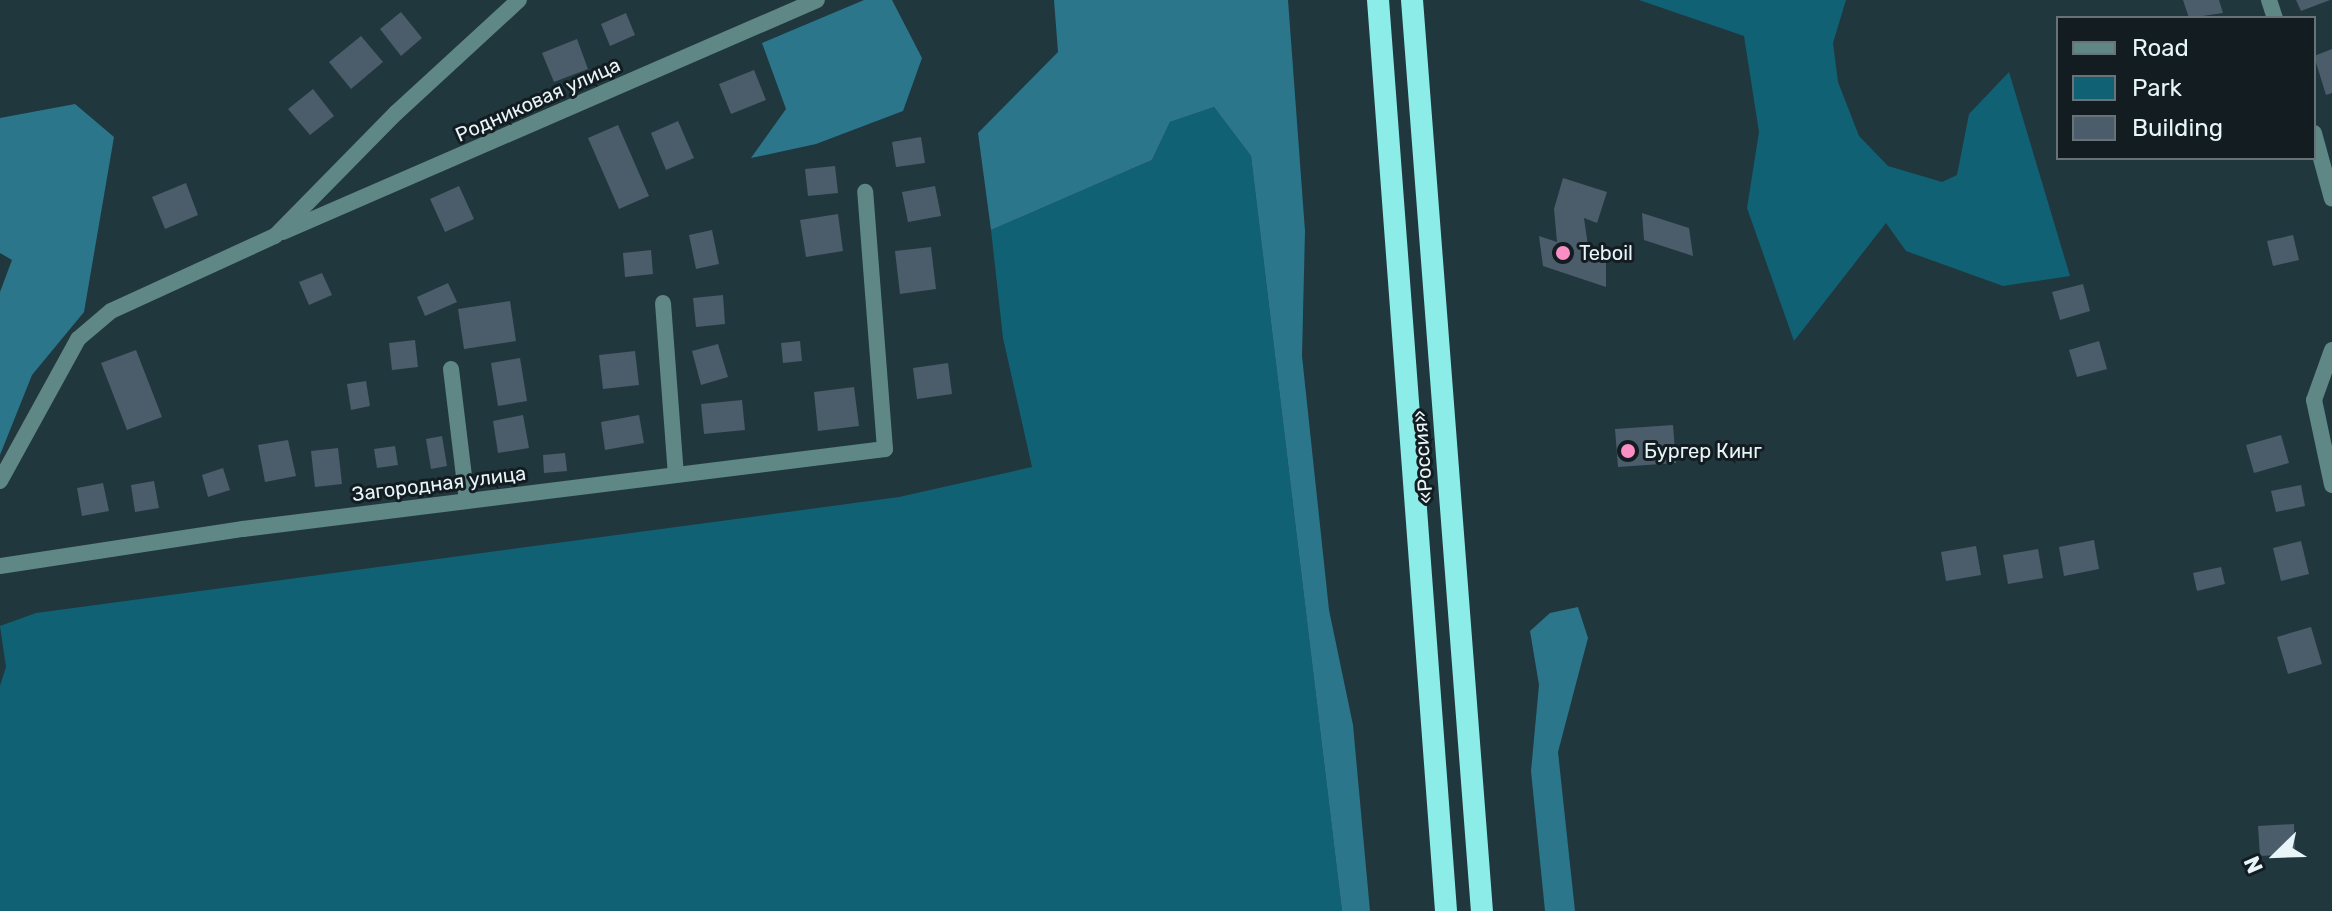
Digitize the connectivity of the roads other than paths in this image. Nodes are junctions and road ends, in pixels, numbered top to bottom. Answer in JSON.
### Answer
{"nodes":[{"id":1,"x":519,"y":0,"type":"edge"},
{"id":2,"x":817,"y":0,"type":"edge"},
{"id":3,"x":1378,"y":0,"type":"edge"},
{"id":4,"x":1412,"y":0,"type":"edge"},
{"id":5,"x":2316,"y":139,"type":"edge"},
{"id":6,"x":865,"y":192,"type":"dead end"},
{"id":7,"x":2332,"y":199,"type":"edge"},
{"id":8,"x":275,"y":236,"type":"junction"},
{"id":9,"x":663,"y":303,"type":"dead end"},
{"id":10,"x":2332,"y":350,"type":"edge"},
{"id":11,"x":451,"y":369,"type":"dead end"},
{"id":12,"x":676,"y":474,"type":"junction"},
{"id":13,"x":0,"y":481,"type":"edge"},
{"id":14,"x":2332,"y":485,"type":"edge"},
{"id":15,"x":467,"y":501,"type":"junction"},
{"id":16,"x":0,"y":566,"type":"edge"},
{"id":17,"x":1446,"y":911,"type":"edge"},
{"id":18,"x":1482,"y":911,"type":"edge"}],
"edges":[{"from":1,"to":8,"type":"street"},
{"from":2,"to":8,"type":"street","name":"Родниковая улица"},
{"from":3,"to":17,"type":"highway","name":"«Россия»"},
{"from":4,"to":18,"type":"highway","name":"«Россия»"},
{"from":5,"to":7,"type":"street"},
{"from":6,"to":12,"type":"street","name":"Загородная улица"},
{"from":8,"to":13,"type":"street","name":"Родниковая улица"},
{"from":9,"to":12,"type":"street"},
{"from":10,"to":14,"type":"street"},
{"from":11,"to":15,"type":"street"},
{"from":12,"to":15,"type":"street","name":"Загородная улица"},
{"from":15,"to":16,"type":"street","name":"Загородная улица"}]}
